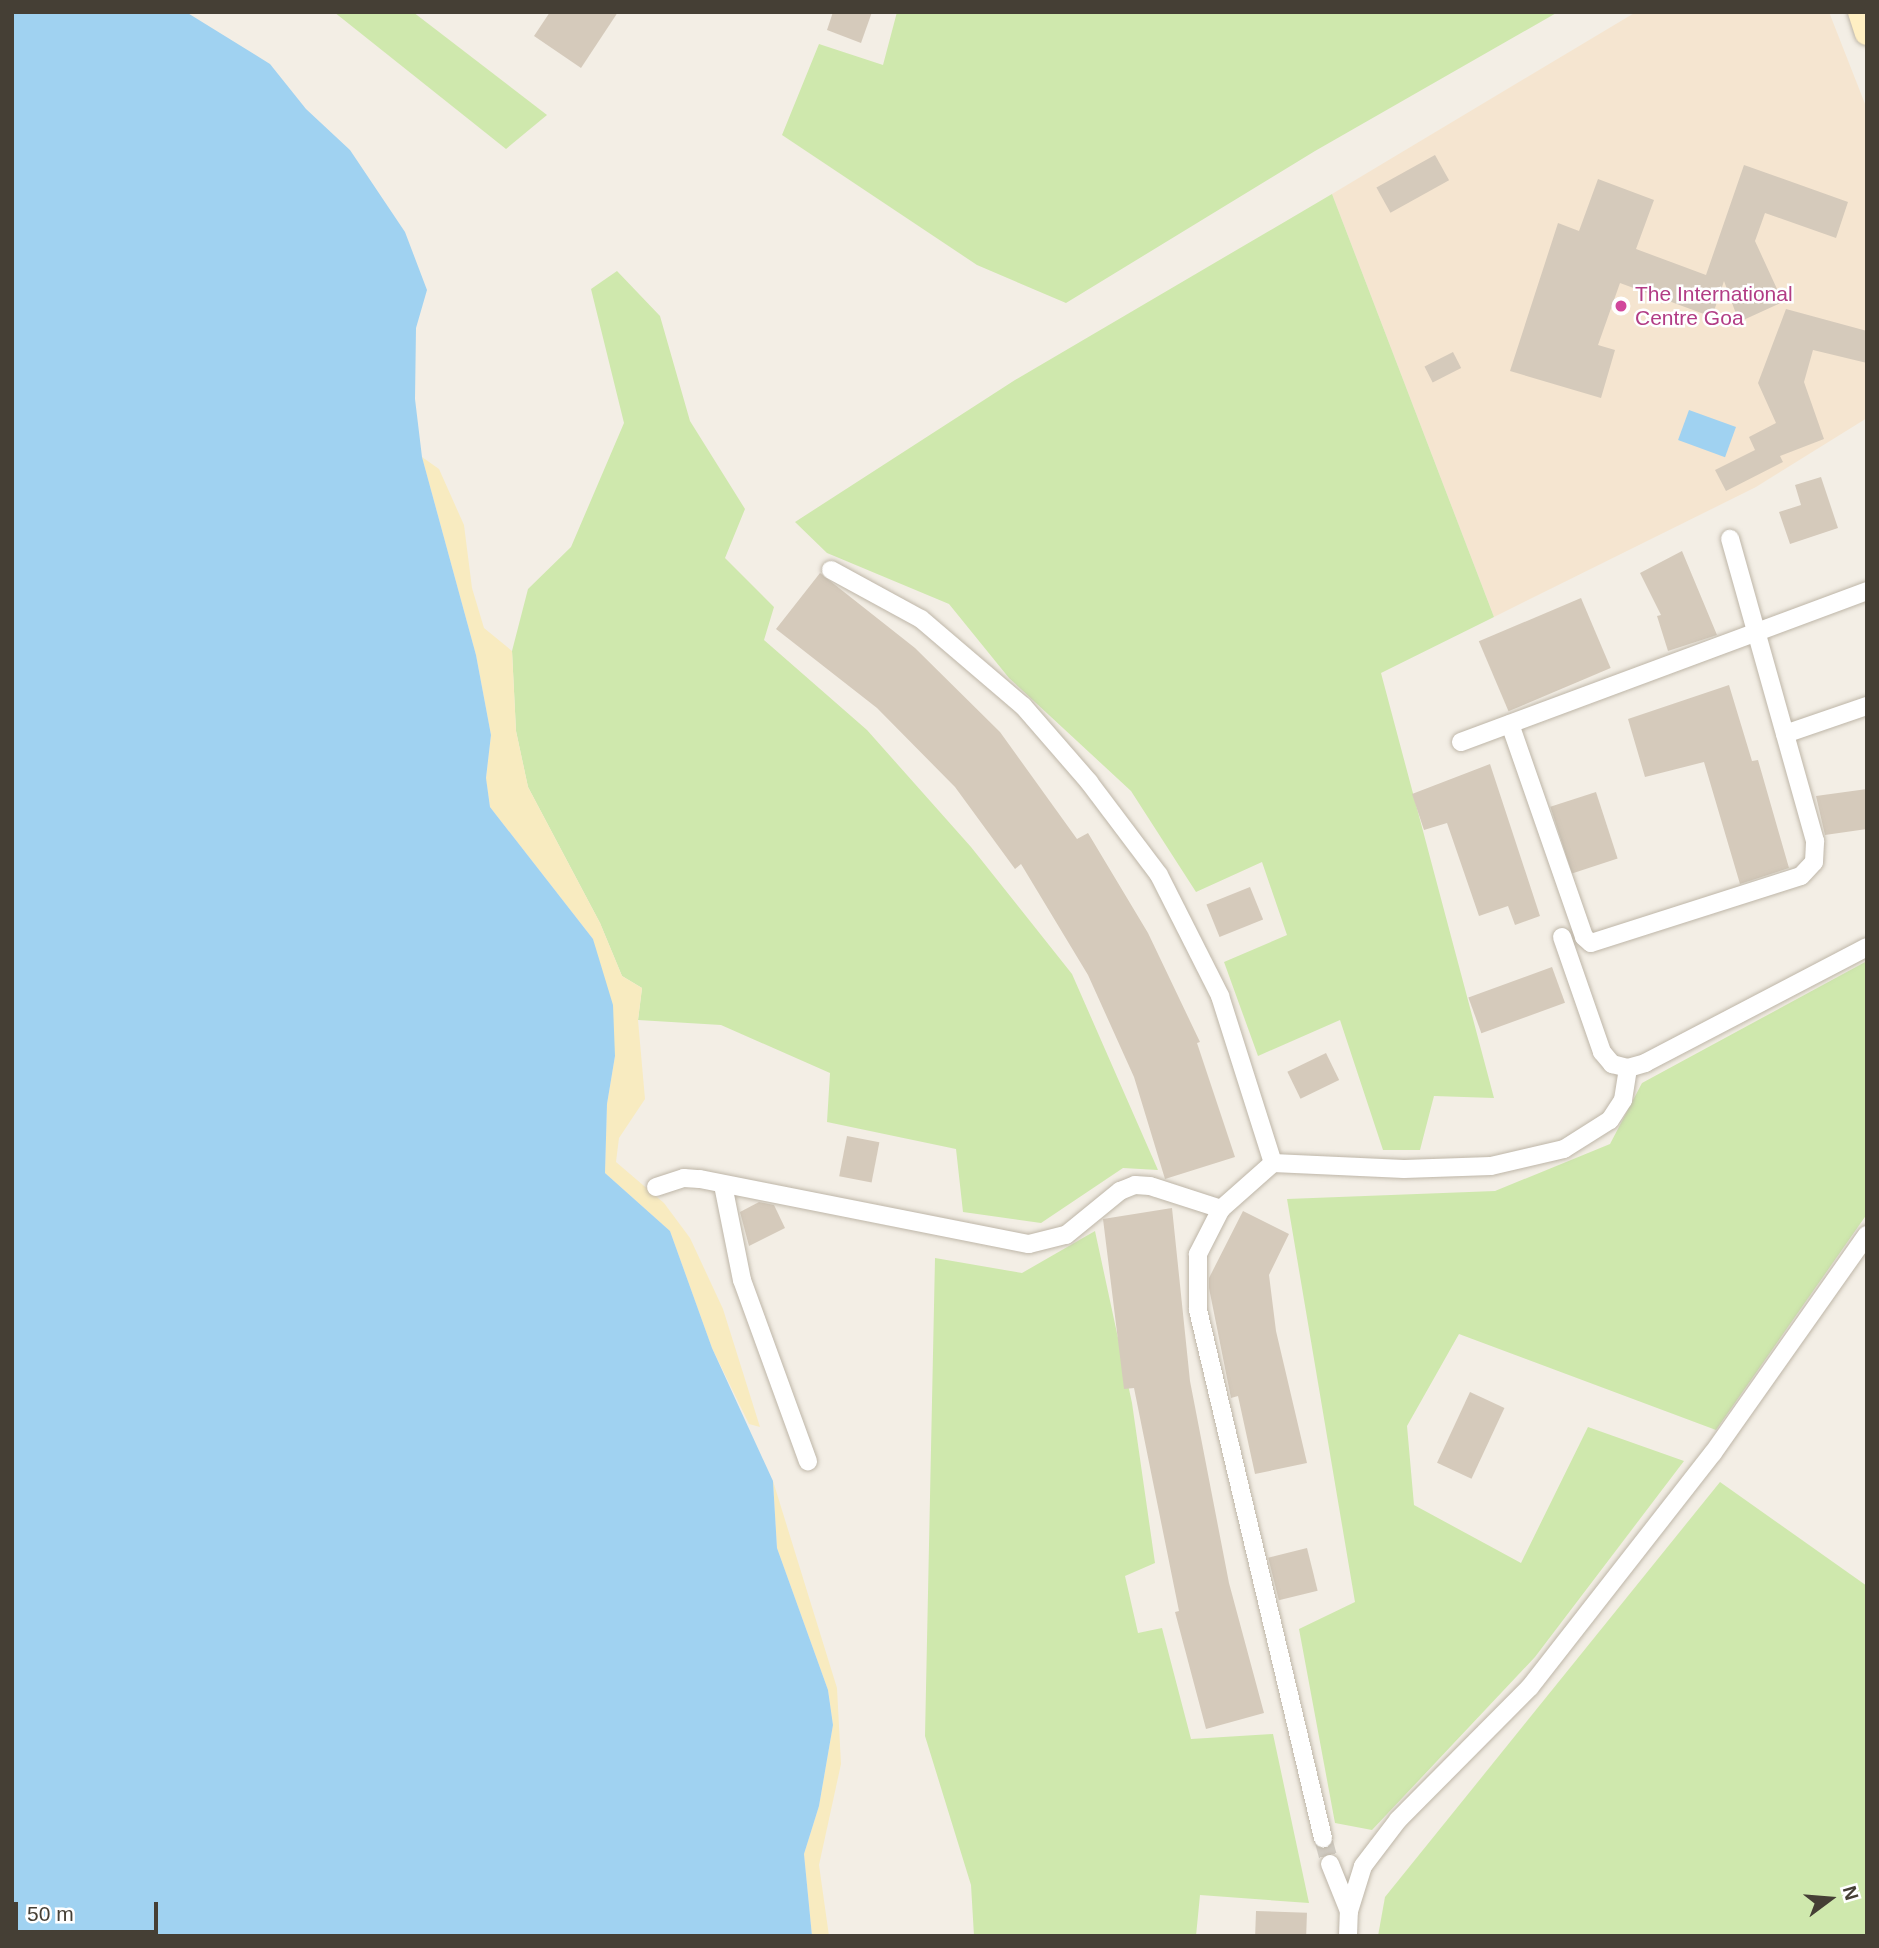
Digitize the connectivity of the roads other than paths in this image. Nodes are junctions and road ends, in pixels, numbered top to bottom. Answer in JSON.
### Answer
{"nodes":[{"id":1,"x":1860,"y":12,"type":"edge"},
{"id":2,"x":1867,"y":33,"type":"edge"},
{"id":3,"x":1730,"y":539,"type":"dead end"},
{"id":4,"x":831,"y":570,"type":"dead end"},
{"id":5,"x":1867,"y":591,"type":"edge"},
{"id":6,"x":1756,"y":631,"type":"junction"},
{"id":7,"x":1867,"y":706,"type":"edge"},
{"id":8,"x":1510,"y":724,"type":"junction"},
{"id":9,"x":1785,"y":734,"type":"junction"},
{"id":10,"x":1461,"y":742,"type":"dead end"},
{"id":11,"x":1562,"y":937,"type":"dead end"},
{"id":12,"x":1867,"y":947,"type":"edge"},
{"id":13,"x":1628,"y":1068,"type":"junction"},
{"id":14,"x":1273,"y":1163,"type":"junction"},
{"id":15,"x":723,"y":1185,"type":"junction"},
{"id":16,"x":656,"y":1187,"type":"dead end"},
{"id":17,"x":1221,"y":1209,"type":"junction"},
{"id":18,"x":1867,"y":1235,"type":"edge"},
{"id":19,"x":808,"y":1461,"type":"dead end"},
{"id":20,"x":1323,"y":1838,"type":"tunnel mouth"},
{"id":21,"x":1330,"y":1864,"type":"tunnel mouth"},
{"id":22,"x":1349,"y":1911,"type":"junction"},
{"id":23,"x":1348,"y":1936,"type":"edge"}],
"edges":[{"from":1,"to":2,"type":"main road"},
{"from":3,"to":6,"type":"street"},
{"from":4,"to":14,"type":"street"},
{"from":5,"to":6,"type":"street"},
{"from":6,"to":8,"type":"street"},
{"from":6,"to":9,"type":"street"},
{"from":7,"to":9,"type":"street"},
{"from":8,"to":9,"type":"street"},
{"from":8,"to":10,"type":"street"},
{"from":11,"to":13,"type":"street"},
{"from":12,"to":13,"type":"street"},
{"from":13,"to":14,"type":"street"},
{"from":14,"to":17,"type":"street"},
{"from":15,"to":16,"type":"street"},
{"from":15,"to":17,"type":"street"},
{"from":15,"to":19,"type":"street"},
{"from":17,"to":20,"type":"street"},
{"from":18,"to":22,"type":"street"},
{"from":21,"to":22,"type":"street"},
{"from":22,"to":23,"type":"street"}]}
